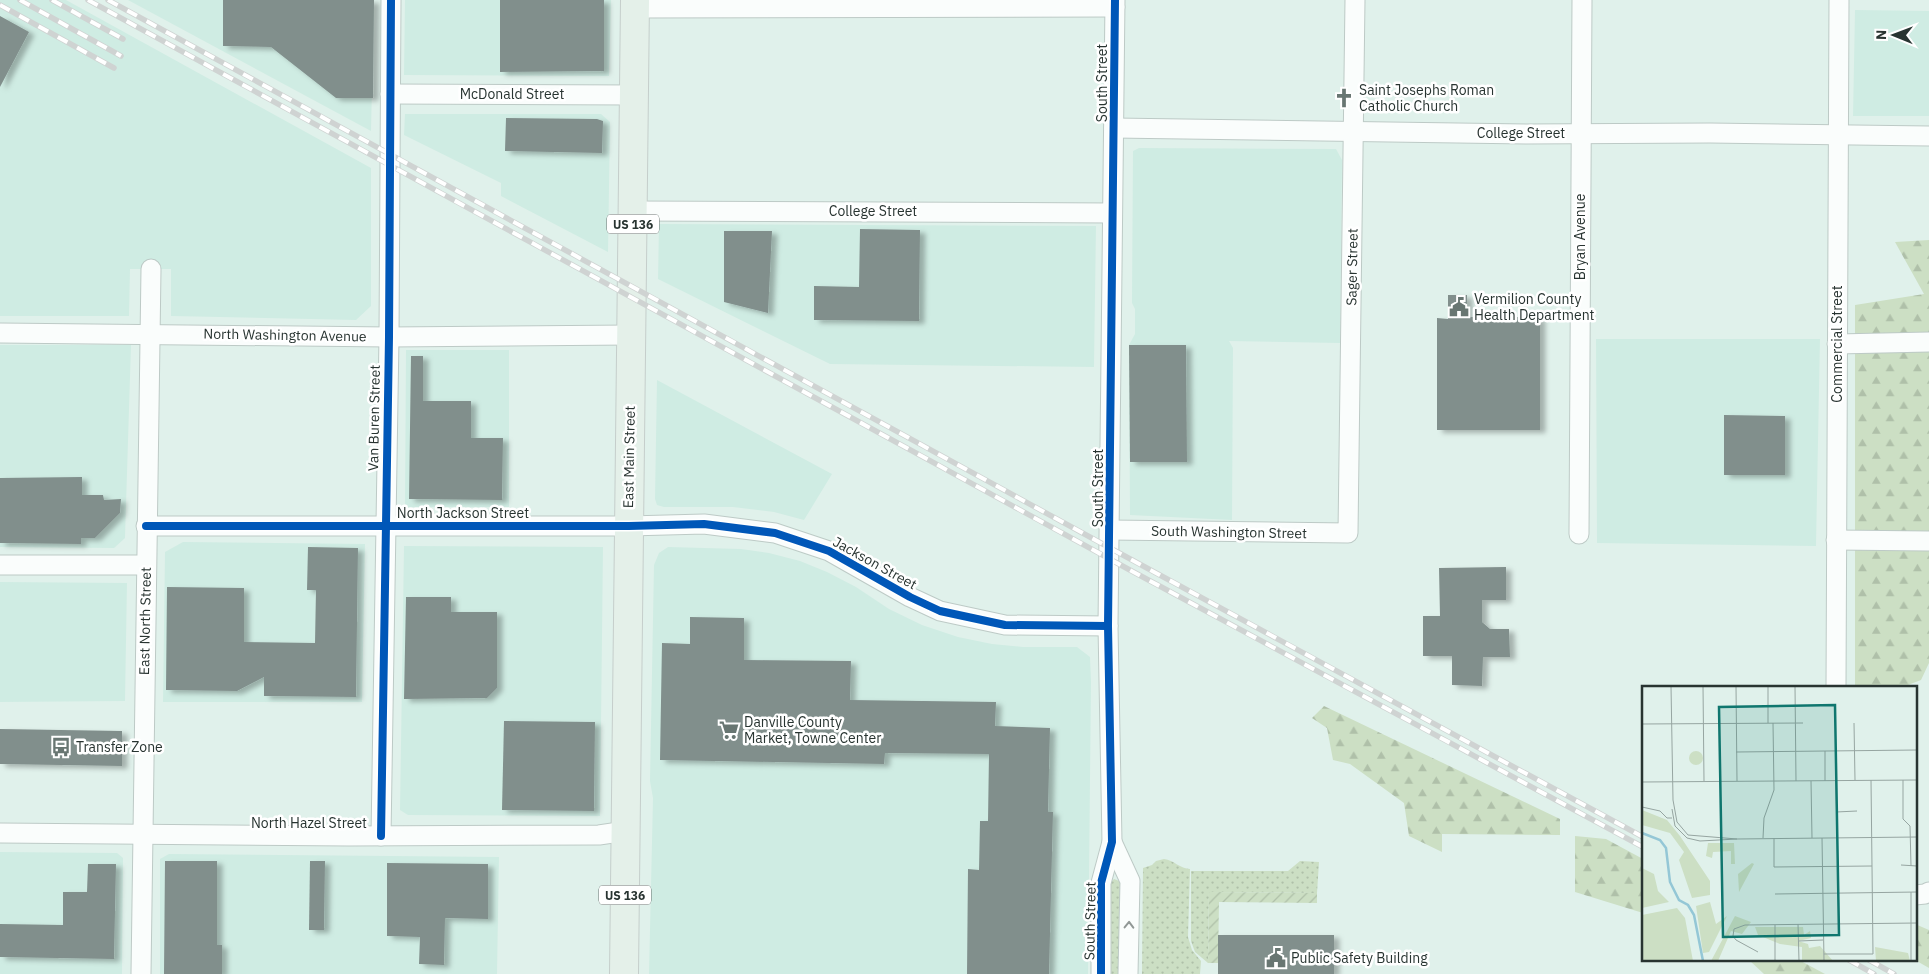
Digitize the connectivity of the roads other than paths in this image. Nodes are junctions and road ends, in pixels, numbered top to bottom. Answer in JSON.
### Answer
{"nodes":[{"id":1,"x":391,"y":0,"type":"edge"},
{"id":2,"x":1355,"y":0,"type":"edge"},
{"id":3,"x":1582,"y":0,"type":"edge"},
{"id":4,"x":1839,"y":0,"type":"edge"},
{"id":5,"x":896,"y":3,"type":"edge"},
{"id":6,"x":635,"y":4,"type":"edge"},
{"id":7,"x":1115,"y":4,"type":"edge"},
{"id":8,"x":390,"y":94,"type":"junction"},
{"id":9,"x":634,"y":94,"type":"junction"},
{"id":10,"x":1114,"y":128,"type":"junction"},
{"id":11,"x":1354,"y":132,"type":"junction"},
{"id":12,"x":1581,"y":133,"type":"junction"},
{"id":13,"x":1838,"y":135,"type":"junction"},
{"id":14,"x":1929,"y":136,"type":"edge"},
{"id":15,"x":634,"y":211,"type":"junction"},
{"id":16,"x":1112,"y":212,"type":"junction"},
{"id":17,"x":151,"y":269,"type":"dead end"},
{"id":18,"x":0,"y":333,"type":"edge"},
{"id":19,"x":149,"y":334,"type":"junction"},
{"id":20,"x":631,"y":335,"type":"junction"},
{"id":21,"x":389,"y":337,"type":"junction"},
{"id":22,"x":1929,"y":342,"type":"edge"},
{"id":23,"x":1837,"y":344,"type":"junction"},
{"id":24,"x":146,"y":526,"type":"junction"},
{"id":25,"x":385,"y":526,"type":"junction"},
{"id":26,"x":628,"y":526,"type":"junction"},
{"id":27,"x":1110,"y":530,"type":"junction"},
{"id":28,"x":1348,"y":534,"type":"joint"},
{"id":29,"x":1579,"y":534,"type":"dead end"},
{"id":30,"x":1836,"y":540,"type":"junction"},
{"id":31,"x":1929,"y":541,"type":"edge"},
{"id":32,"x":0,"y":564,"type":"edge"},
{"id":33,"x":146,"y":565,"type":"junction"},
{"id":34,"x":1108,"y":626,"type":"junction"},
{"id":35,"x":1836,"y":686,"type":"edge"},
{"id":36,"x":626,"y":831,"type":"junction"},
{"id":37,"x":0,"y":833,"type":"edge"},
{"id":38,"x":142,"y":834,"type":"junction"},
{"id":39,"x":381,"y":836,"type":"junction"},
{"id":40,"x":1112,"y":842,"type":"junction"},
{"id":41,"x":1929,"y":892,"type":"edge"},
{"id":42,"x":1916,"y":895,"type":"edge"},
{"id":43,"x":141,"y":974,"type":"edge"},
{"id":44,"x":624,"y":974,"type":"edge"},
{"id":45,"x":1101,"y":974,"type":"edge"},
{"id":46,"x":1128,"y":974,"type":"edge"}],
"edges":[{"from":1,"to":8,"type":"street","name":"Van Buren Street"},
{"from":2,"to":11,"type":"street","name":"Sager Street"},
{"from":3,"to":12,"type":"street","name":"Bryan Avenue"},
{"from":4,"to":13,"type":"street","name":"Commercial Street"},
{"from":5,"to":6,"type":"street"},
{"from":5,"to":7,"type":"street"},
{"from":6,"to":9,"type":"main road","name":"East Main Street","number":"US 136"},
{"from":7,"to":10,"type":"street","name":"South Street"},
{"from":8,"to":9,"type":"street","name":"McDonald Street"},
{"from":8,"to":21,"type":"street","name":"Van Buren Street"},
{"from":9,"to":15,"type":"main road","name":"East Main Street","number":"US 136"},
{"from":10,"to":11,"type":"street","name":"College Street"},
{"from":10,"to":16,"type":"street","name":"South Street"},
{"from":11,"to":12,"type":"street","name":"College Street"},
{"from":11,"to":28,"type":"street","name":"Sager Street"},
{"from":12,"to":13,"type":"street","name":"College Street"},
{"from":12,"to":29,"type":"street","name":"Bryan Avenue"},
{"from":13,"to":14,"type":"street","name":"College Street"},
{"from":13,"to":23,"type":"street","name":"Commercial Street"},
{"from":15,"to":16,"type":"street","name":"College Street"},
{"from":15,"to":20,"type":"main road","name":"East Main Street","number":"US 136"},
{"from":16,"to":27,"type":"street","name":"South Street"},
{"from":17,"to":19,"type":"street","name":"East North Street"},
{"from":18,"to":19,"type":"street","name":"North Washington Avenue"},
{"from":19,"to":21,"type":"street","name":"North Washington Avenue"},
{"from":19,"to":24,"type":"street","name":"East North Street"},
{"from":20,"to":21,"type":"street","name":"North Washington Avenue"},
{"from":20,"to":26,"type":"main road","name":"East Main Street","number":"US 136"},
{"from":21,"to":25,"type":"street","name":"Van Buren Street"},
{"from":22,"to":23,"type":"street"},
{"from":23,"to":30,"type":"street","name":"Commercial Street"},
{"from":24,"to":25,"type":"street","name":"North Jackson Street"},
{"from":24,"to":33,"type":"street","name":"East North Street"},
{"from":25,"to":26,"type":"street","name":"North Jackson Street"},
{"from":25,"to":39,"type":"street","name":"Van Buren Street"},
{"from":26,"to":34,"type":"street","name":"Jackson Street"},
{"from":26,"to":36,"type":"main road","name":"East Main Street","number":"US 136"},
{"from":27,"to":28,"type":"street","name":"South Washington Street"},
{"from":27,"to":34,"type":"street","name":"South Street"},
{"from":30,"to":31,"type":"street"},
{"from":30,"to":35,"type":"street","name":"Commercial Street"},
{"from":32,"to":33,"type":"street"},
{"from":33,"to":38,"type":"street","name":"East North Street"},
{"from":34,"to":40,"type":"street","name":"South Street"},
{"from":36,"to":39,"type":"street","name":"North Hazel Street"},
{"from":36,"to":44,"type":"main road","name":"East Main Street","number":"US 136"},
{"from":37,"to":38,"type":"street","name":"North Hazel Street"},
{"from":38,"to":39,"type":"street","name":"North Hazel Street"},
{"from":38,"to":43,"type":"street","name":"East North Street"},
{"from":40,"to":45,"type":"street","name":"South Street"},
{"from":46,"to":40,"type":"street","name":"South Street","one_way":true},
{"from":41,"to":42,"type":"street"}]}
